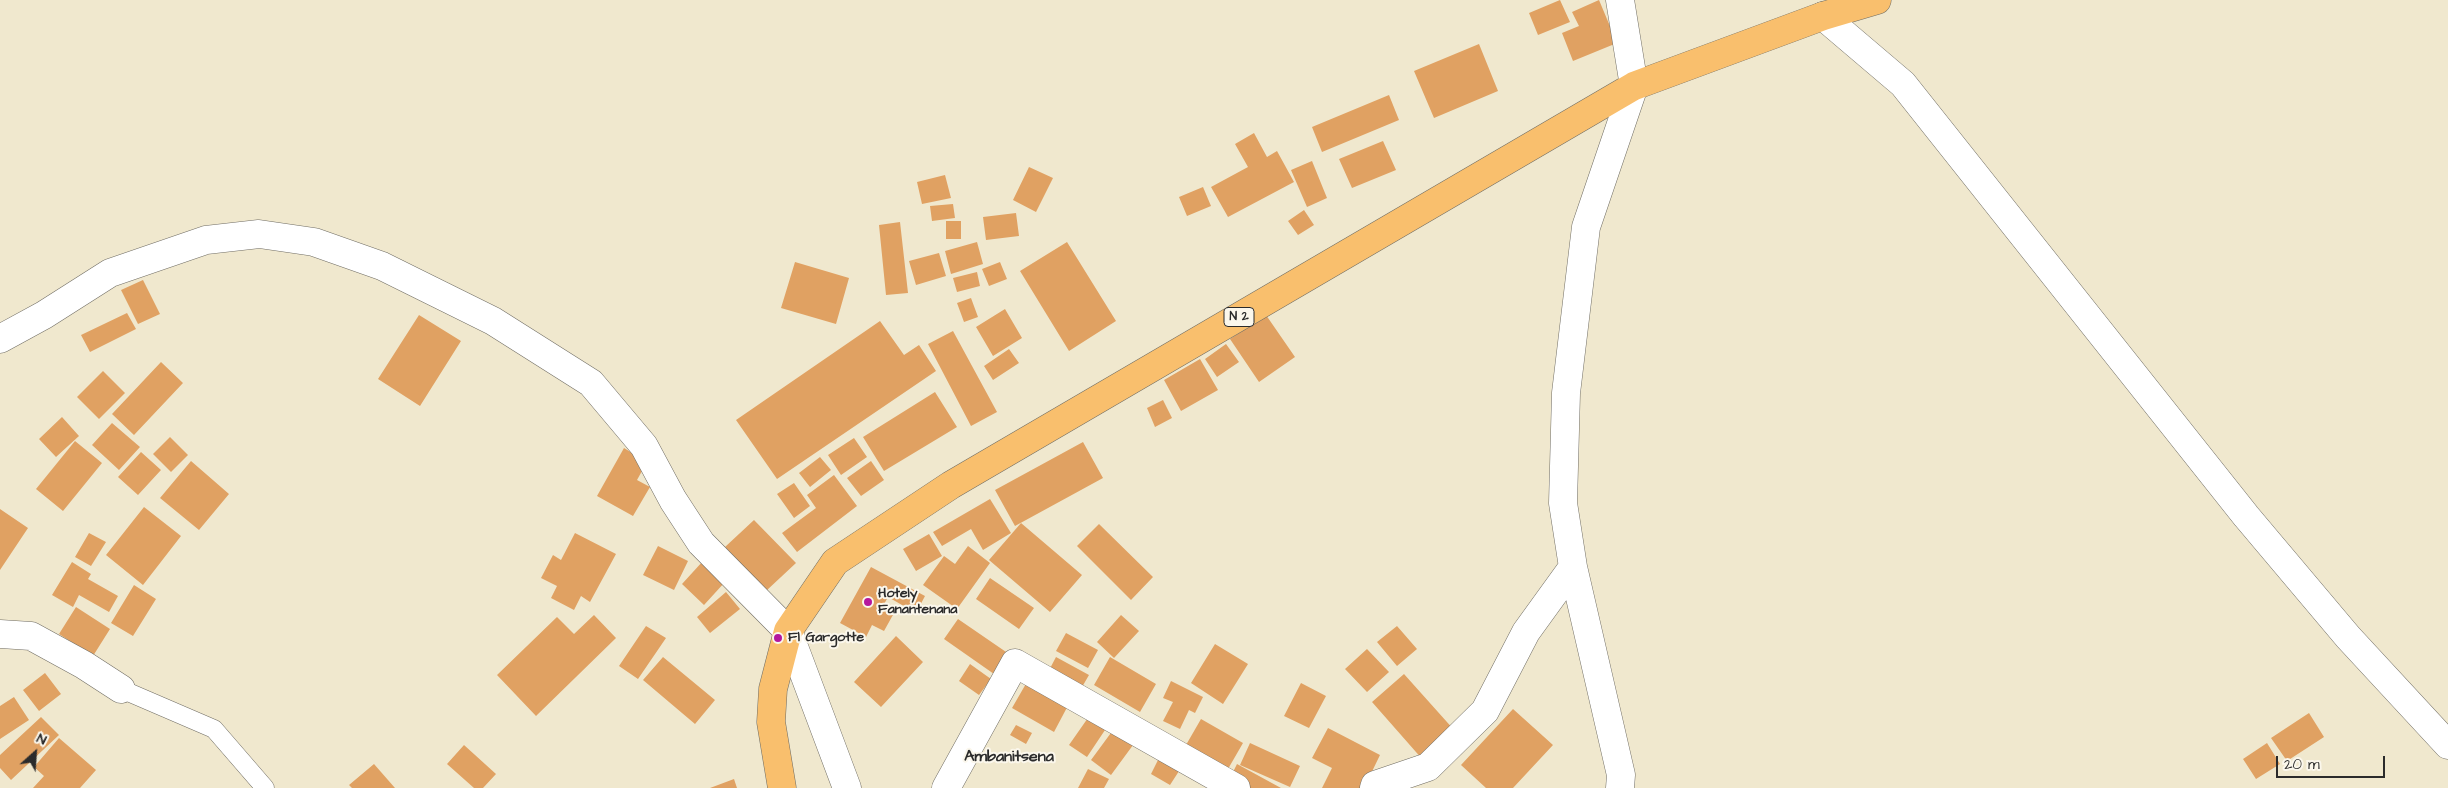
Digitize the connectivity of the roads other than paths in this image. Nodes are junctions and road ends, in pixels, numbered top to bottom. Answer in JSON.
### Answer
{"nodes":[{"id":1,"x":1620,"y":0,"type":"edge"},
{"id":2,"x":1877,"y":0,"type":"edge"},
{"id":3,"x":1823,"y":16,"type":"junction"},
{"id":4,"x":1634,"y":86,"type":"junction"},
{"id":5,"x":0,"y":339,"type":"edge"},
{"id":6,"x":1574,"y":567,"type":"junction"},
{"id":7,"x":788,"y":631,"type":"junction"},
{"id":8,"x":0,"y":634,"type":"edge"},
{"id":9,"x":121,"y":689,"type":"joint"},
{"id":10,"x":2448,"y":745,"type":"edge"},
{"id":11,"x":265,"y":788,"type":"edge"},
{"id":12,"x":782,"y":788,"type":"edge"},
{"id":13,"x":847,"y":788,"type":"edge"},
{"id":14,"x":946,"y":788,"type":"edge"},
{"id":15,"x":1236,"y":788,"type":"edge"},
{"id":16,"x":1374,"y":788,"type":"edge"},
{"id":17,"x":1620,"y":788,"type":"edge"}],
"edges":[{"from":1,"to":4,"type":"street"},
{"from":2,"to":3,"type":"main road","number":"N 2"},
{"from":3,"to":4,"type":"main road","number":"N 2"},
{"from":3,"to":10,"type":"street"},
{"from":4,"to":6,"type":"street"},
{"from":4,"to":7,"type":"main road","number":"N 2"},
{"from":5,"to":7,"type":"street"},
{"from":6,"to":16,"type":"street"},
{"from":6,"to":17,"type":"street"},
{"from":7,"to":12,"type":"main road","number":"N 2"},
{"from":7,"to":13,"type":"street"},
{"from":8,"to":9,"type":"street"},
{"from":9,"to":11,"type":"lane"},
{"from":14,"to":15,"type":"street"}]}
